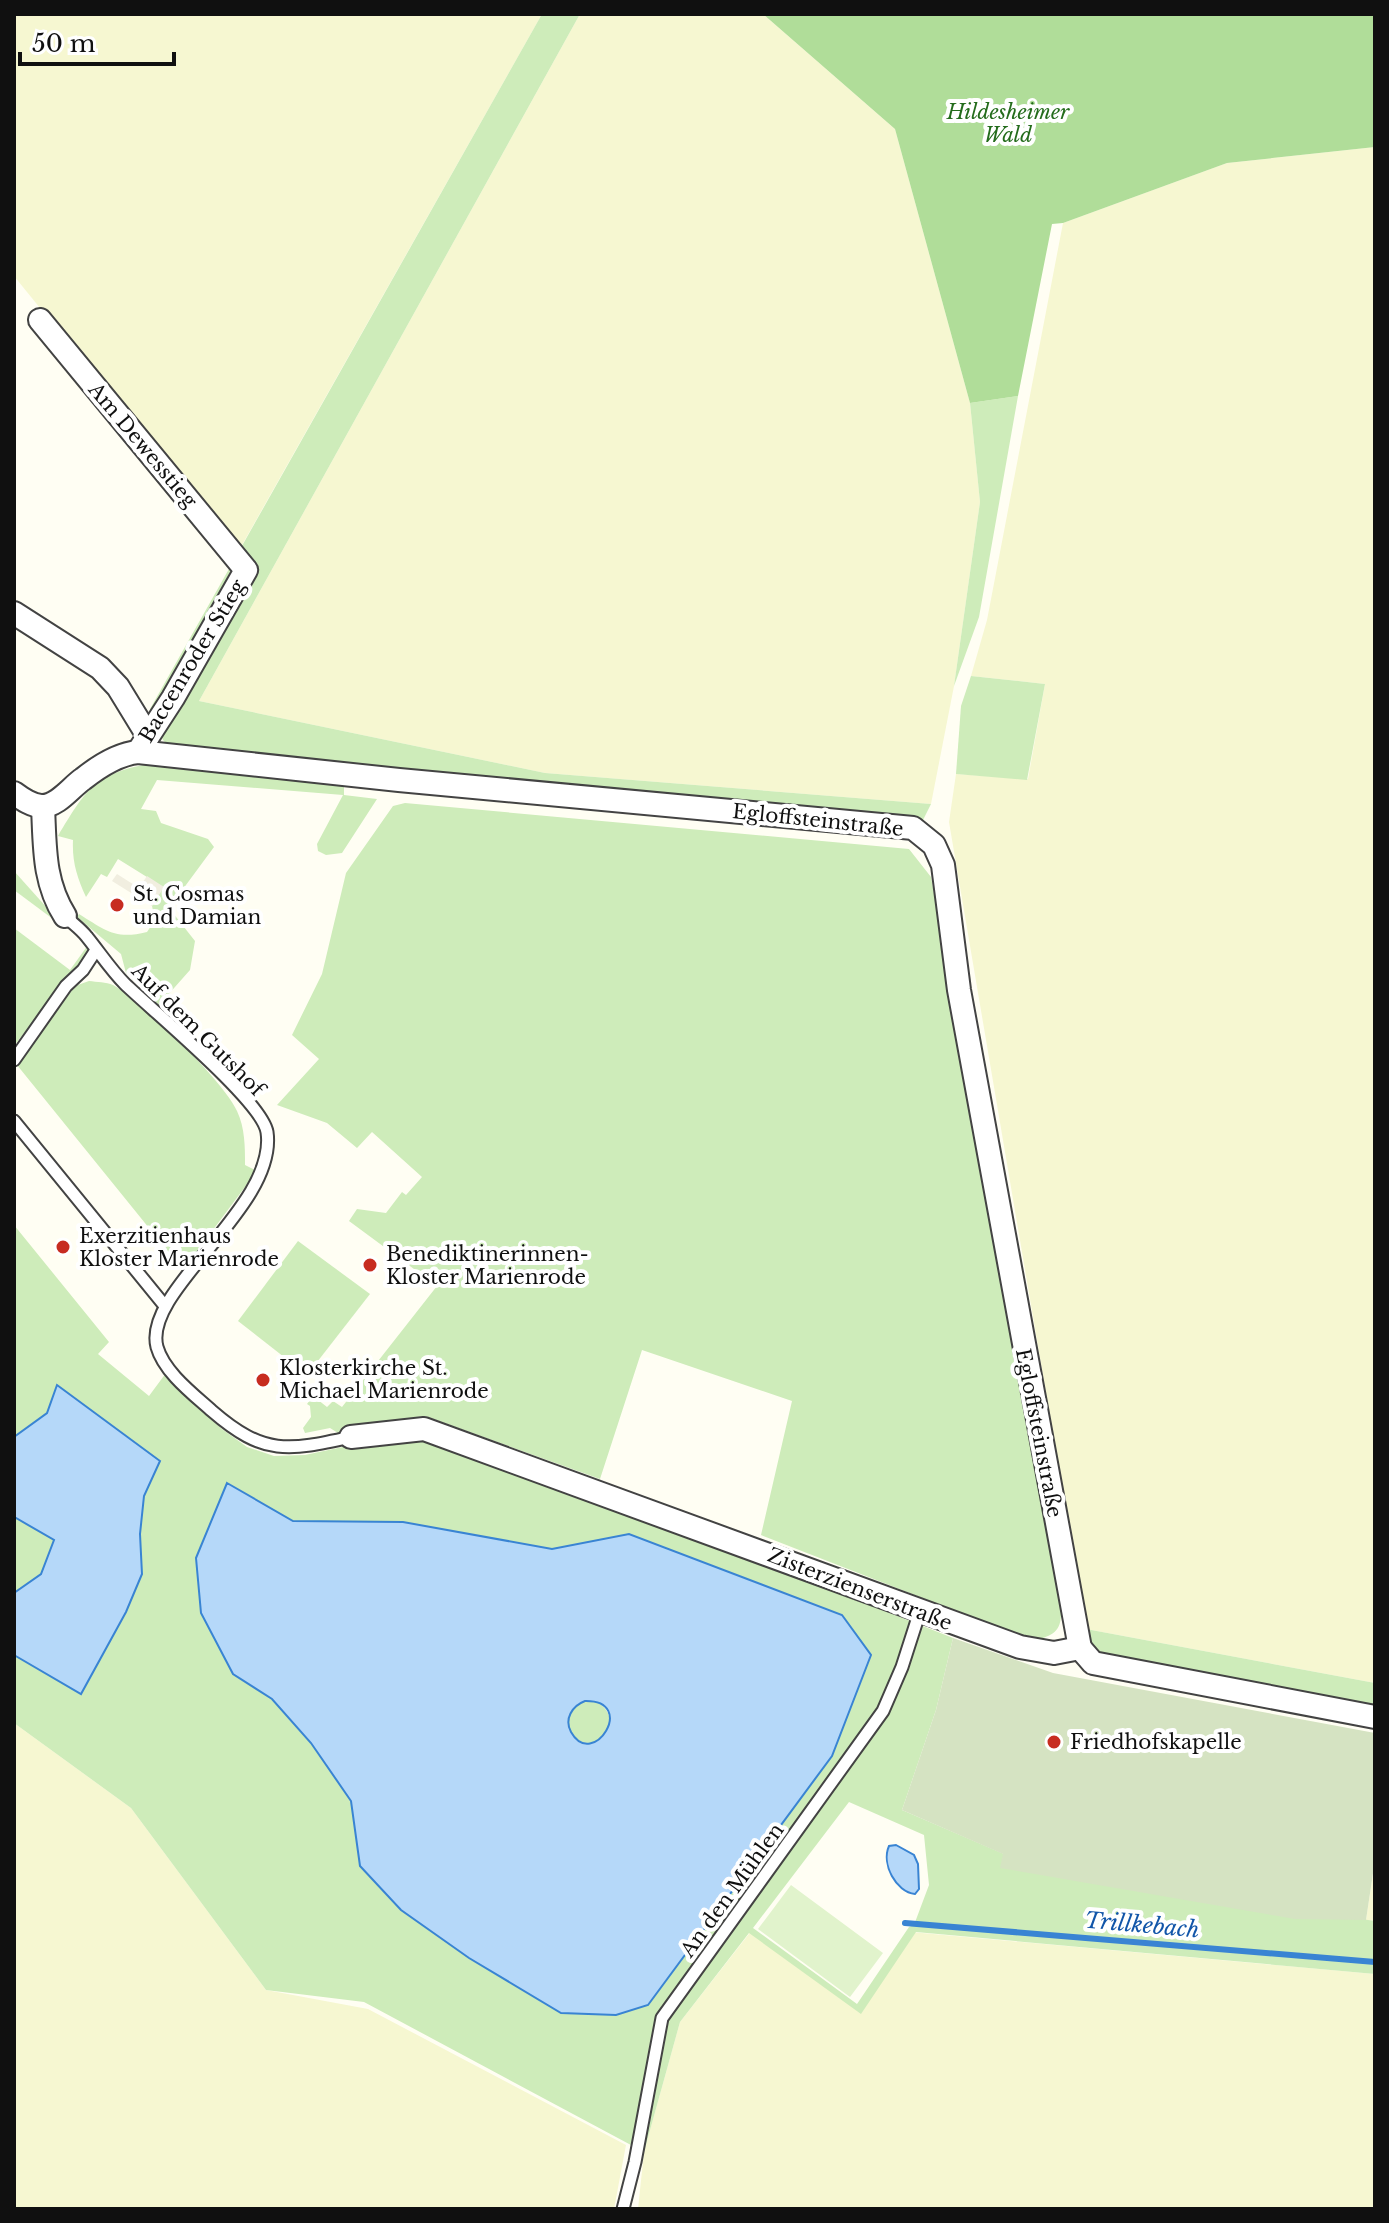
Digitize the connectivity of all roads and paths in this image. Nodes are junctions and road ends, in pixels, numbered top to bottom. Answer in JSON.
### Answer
{"nodes":[{"id":1,"x":40,"y":320,"type":"dead end"},
{"id":2,"x":246,"y":570,"type":"joint"},
{"id":3,"x":14,"y":613,"type":"edge"},
{"id":4,"x":143,"y":744,"type":"junction"},
{"id":5,"x":14,"y":793,"type":"edge"},
{"id":6,"x":43,"y":807,"type":"junction"},
{"id":7,"x":65,"y":916,"type":"joint"},
{"id":8,"x":96,"y":950,"type":"junction"},
{"id":9,"x":14,"y":1060,"type":"edge"},
{"id":10,"x":14,"y":1121,"type":"edge"},
{"id":11,"x":165,"y":1306,"type":"junction"},
{"id":12,"x":351,"y":1437,"type":"joint"},
{"id":13,"x":920,"y":1611,"type":"junction"},
{"id":14,"x":1080,"y":1648,"type":"junction"},
{"id":15,"x":1375,"y":1717,"type":"edge"},
{"id":16,"x":623,"y":2209,"type":"edge"}],
"edges":[{"from":1,"to":2,"type":"street","name":"Am Dewesstieg"},
{"from":2,"to":4,"type":"street","name":"Baccenroder Stieg"},
{"from":3,"to":4,"type":"street"},
{"from":4,"to":6,"type":"street","name":"Egloffsteinstraße"},
{"from":4,"to":14,"type":"street","name":"Egloffsteinstraße"},
{"from":5,"to":6,"type":"street"},
{"from":6,"to":7,"type":"street"},
{"from":7,"to":8,"type":"lane","name":"Auf dem Gutshof"},
{"from":8,"to":9,"type":"lane"},
{"from":8,"to":11,"type":"lane","name":"Auf dem Gutshof"},
{"from":10,"to":11,"type":"lane"},
{"from":11,"to":12,"type":"lane","name":"Auf dem Gutshof"},
{"from":12,"to":13,"type":"street","name":"Zisterzienserstraße"},
{"from":13,"to":14,"type":"street","name":"Zisterzienserstraße"},
{"from":13,"to":16,"type":"lane","name":"An den Mühlen"},
{"from":14,"to":15,"type":"street"}]}
